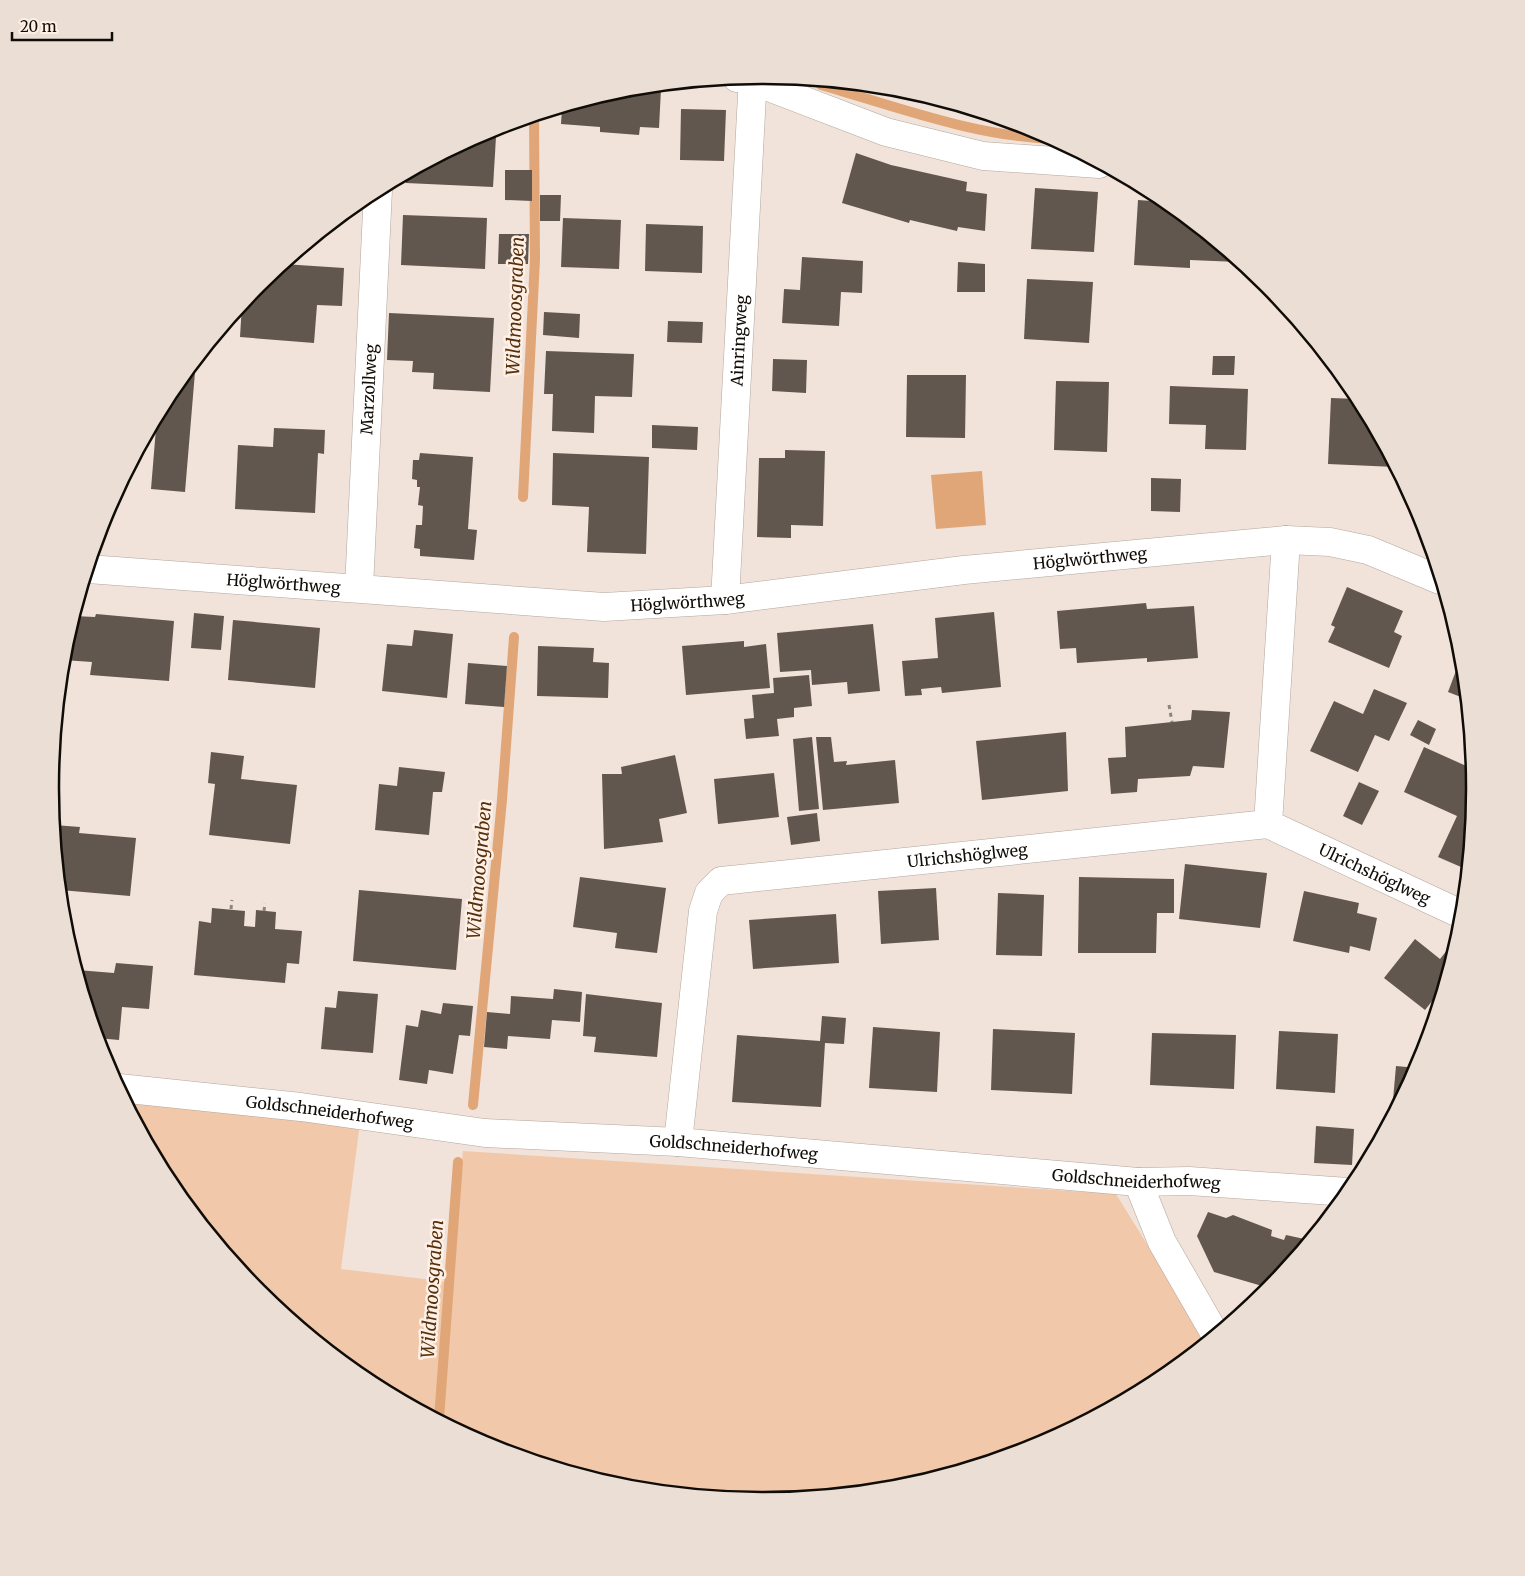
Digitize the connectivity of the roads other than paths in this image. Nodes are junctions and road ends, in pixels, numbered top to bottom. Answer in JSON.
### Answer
{"nodes":[{"id":1,"x":760,"y":84,"type":"edge"},
{"id":2,"x":747,"y":85,"type":"edge"},
{"id":3,"x":1085,"y":163,"type":"edge"},
{"id":4,"x":378,"y":200,"type":"edge"},
{"id":5,"x":1286,"y":540,"type":"junction"},
{"id":6,"x":94,"y":569,"type":"edge"},
{"id":7,"x":1434,"y":577,"type":"edge"},
{"id":8,"x":359,"y":588,"type":"junction"},
{"id":9,"x":725,"y":600,"type":"junction"},
{"id":10,"x":1268,"y":824,"type":"junction"},
{"id":11,"x":1455,"y":912,"type":"edge"},
{"id":12,"x":126,"y":1089,"type":"edge"},
{"id":13,"x":678,"y":1142,"type":"junction"},
{"id":14,"x":1138,"y":1182,"type":"junction"},
{"id":15,"x":1339,"y":1191,"type":"edge"},
{"id":16,"x":1212,"y":1329,"type":"edge"}],
"edges":[{"from":1,"to":3,"type":"street","name":"Ainringweg"},
{"from":2,"to":9,"type":"street","name":"Ainringweg"},
{"from":4,"to":8,"type":"street","name":"Marzollweg"},
{"from":5,"to":7,"type":"street","name":"Höglwörthweg"},
{"from":5,"to":9,"type":"street","name":"Höglwörthweg"},
{"from":5,"to":10,"type":"street"},
{"from":6,"to":8,"type":"street","name":"Höglwörthweg"},
{"from":8,"to":9,"type":"street","name":"Höglwörthweg"},
{"from":10,"to":11,"type":"street","name":"Ulrichshöglweg"},
{"from":10,"to":13,"type":"street","name":"Ulrichshöglweg"},
{"from":12,"to":13,"type":"street","name":"Goldschneiderhofweg"},
{"from":13,"to":14,"type":"street","name":"Goldschneiderhofweg"},
{"from":14,"to":15,"type":"street","name":"Goldschneiderhofweg"},
{"from":14,"to":16,"type":"street"}]}
